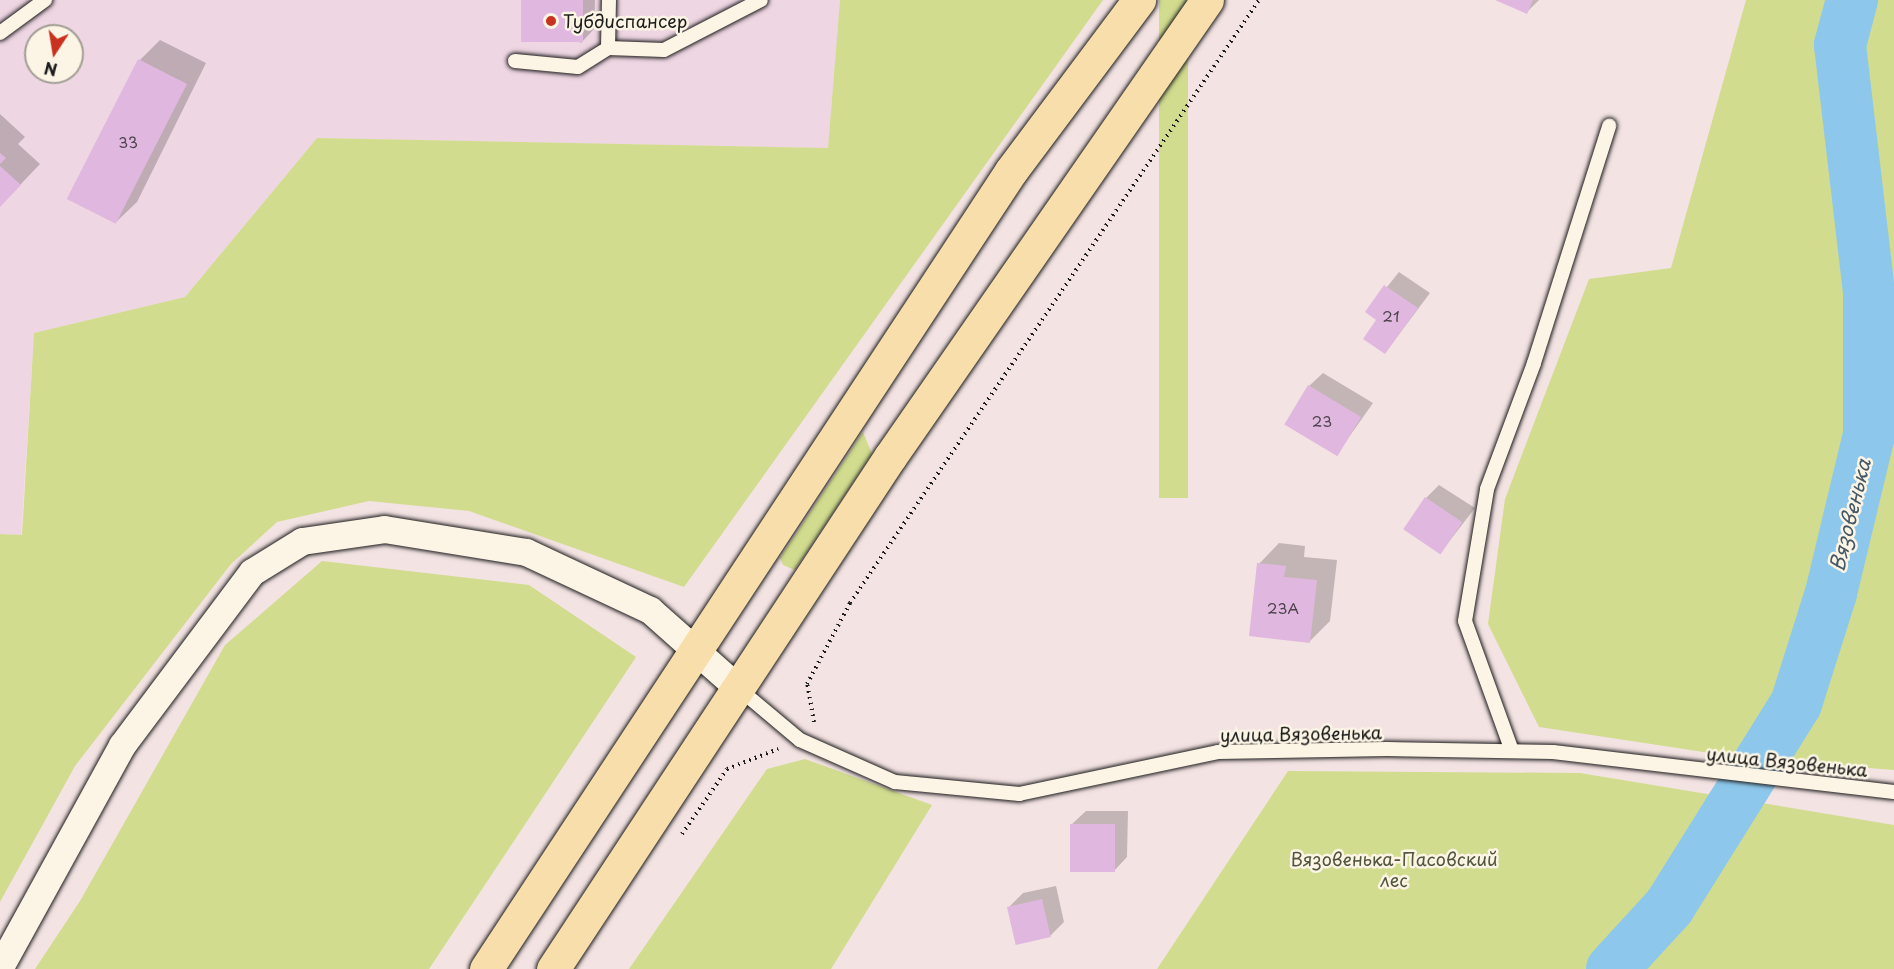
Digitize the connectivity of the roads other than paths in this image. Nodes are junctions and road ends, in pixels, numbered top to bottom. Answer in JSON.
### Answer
{"nodes":[{"id":1,"x":45,"y":0,"type":"edge"},
{"id":2,"x":609,"y":0,"type":"edge"},
{"id":3,"x":761,"y":0,"type":"edge"},
{"id":4,"x":1139,"y":0,"type":"edge"},
{"id":5,"x":1207,"y":0,"type":"edge"},
{"id":6,"x":0,"y":33,"type":"edge"},
{"id":7,"x":608,"y":48,"type":"junction"},
{"id":8,"x":515,"y":61,"type":"dead end"},
{"id":9,"x":1609,"y":126,"type":"dead end"},
{"id":10,"x":696,"y":646,"type":"junction"},
{"id":11,"x":738,"y":688,"type":"junction"},
{"id":12,"x":1512,"y":751,"type":"junction"},
{"id":13,"x":1894,"y":792,"type":"edge"},
{"id":14,"x":0,"y":967,"type":"edge"},
{"id":15,"x":486,"y":969,"type":"edge"},
{"id":16,"x":553,"y":969,"type":"edge"}],
"edges":[{"from":1,"to":6,"type":"lane"},
{"from":2,"to":7,"type":"lane"},
{"from":3,"to":7,"type":"lane"},
{"from":4,"to":10,"type":"main road"},
{"from":5,"to":11,"type":"main road"},
{"from":7,"to":8,"type":"lane"},
{"from":9,"to":12,"type":"lane"},
{"from":10,"to":11,"type":"street"},
{"from":10,"to":14,"type":"street"},
{"from":10,"to":15,"type":"main road"},
{"from":11,"to":12,"type":"lane","name":"улица Вязовенька"},
{"from":11,"to":16,"type":"main road"},
{"from":12,"to":13,"type":"lane","name":"улица Вязовенька"}]}
